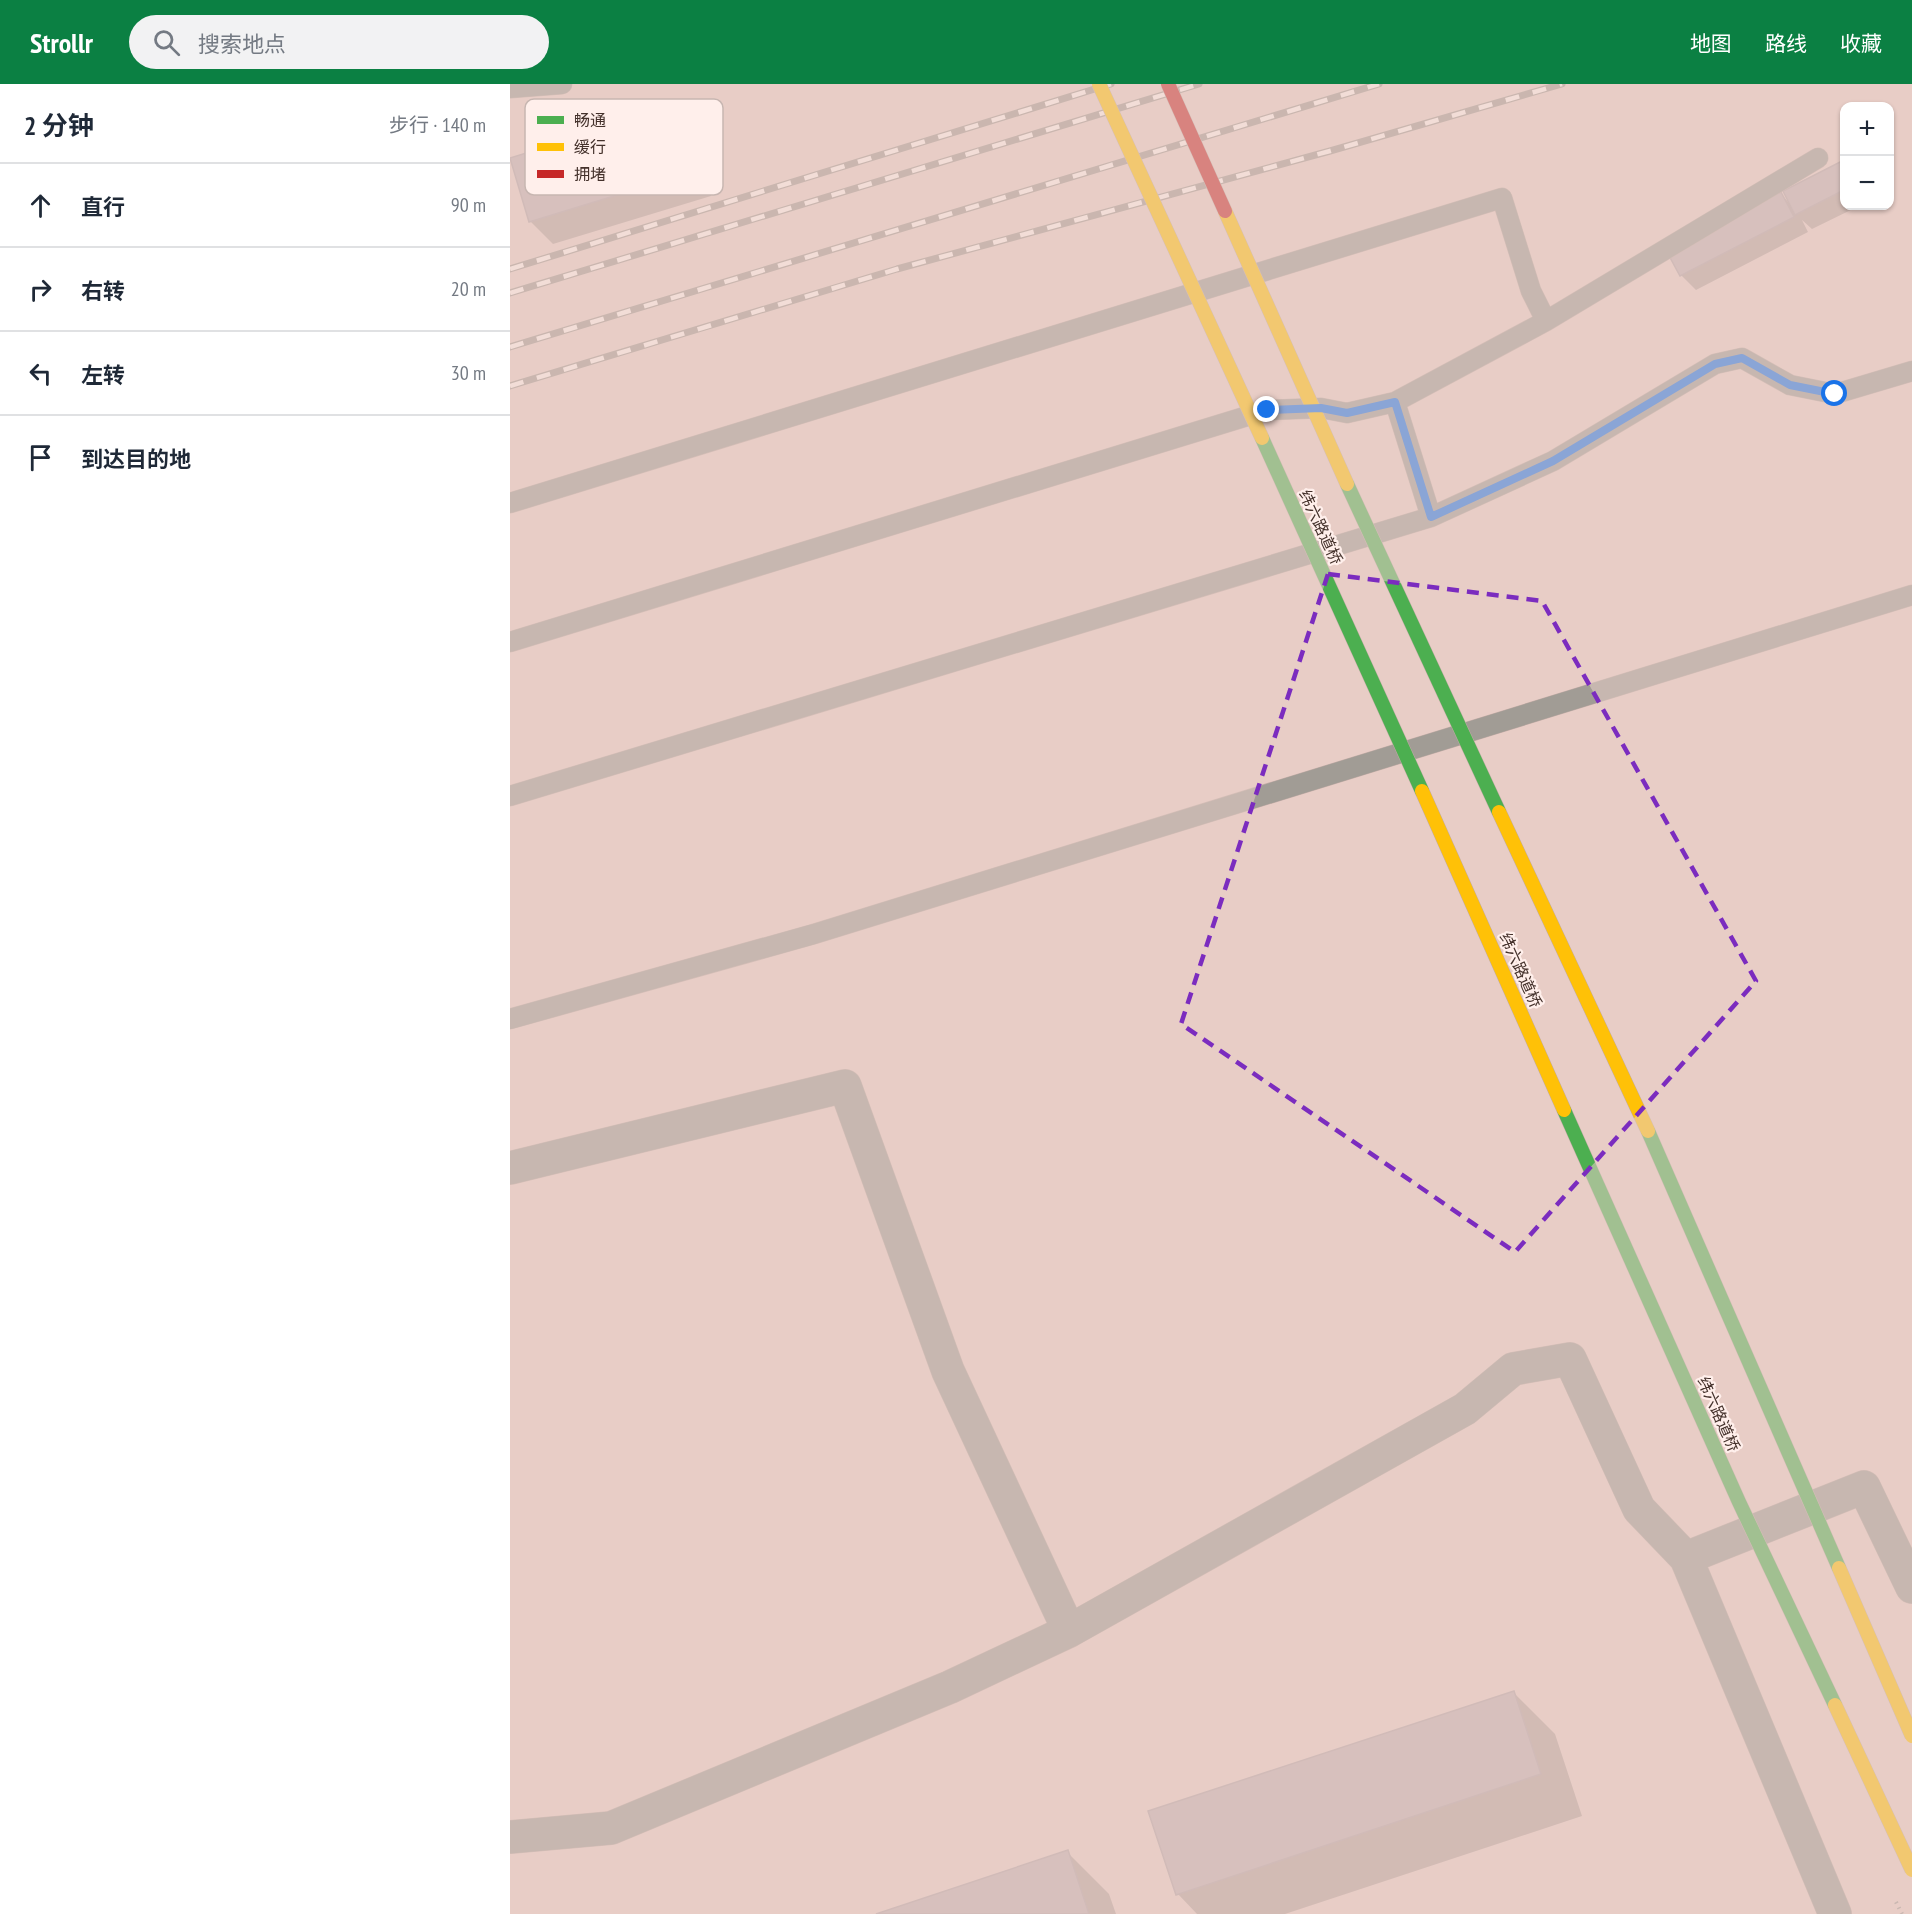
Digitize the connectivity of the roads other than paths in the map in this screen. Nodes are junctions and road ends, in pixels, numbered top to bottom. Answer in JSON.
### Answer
{"nodes":[{"id":1,"x":562,"y":84,"type":"edge"},
{"id":2,"x":1099,"y":84,"type":"edge"},
{"id":3,"x":1168,"y":84,"type":"edge"},
{"id":4,"x":510,"y":88,"type":"edge"},
{"id":5,"x":1818,"y":158,"type":"dead end"},
{"id":6,"x":1546,"y":321,"type":"junction"},
{"id":7,"x":1912,"y":371,"type":"edge"},
{"id":8,"x":1395,"y":402,"type":"junction"},
{"id":9,"x":510,"y":503,"type":"edge"},
{"id":10,"x":1431,"y":517,"type":"junction"},
{"id":11,"x":1912,"y":595,"type":"edge"},
{"id":12,"x":510,"y":642,"type":"edge"},
{"id":13,"x":510,"y":796,"type":"edge"},
{"id":14,"x":510,"y":1019,"type":"edge"},
{"id":15,"x":510,"y":1168,"type":"edge"},
{"id":16,"x":1686,"y":1558,"type":"junction"},
{"id":17,"x":1912,"y":1587,"type":"edge"},
{"id":18,"x":1069,"y":1631,"type":"junction"},
{"id":19,"x":1912,"y":1736,"type":"edge"},
{"id":20,"x":510,"y":1837,"type":"edge"},
{"id":21,"x":1912,"y":1870,"type":"edge"},
{"id":22,"x":1835,"y":1914,"type":"edge"}],
"edges":[{"from":1,"to":4,"type":"lane"},
{"from":2,"to":21,"type":"main road","name":"纬六路道桥","bridge":true},
{"from":3,"to":19,"type":"main road","bridge":true},
{"from":5,"to":6,"type":"lane"},
{"from":6,"to":8,"type":"lane"},
{"from":6,"to":9,"type":"lane"},
{"from":7,"to":10,"type":"lane"},
{"from":8,"to":10,"type":"lane"},
{"from":8,"to":12,"type":"lane"},
{"from":10,"to":13,"type":"lane"},
{"from":11,"to":14,"type":"lane"},
{"from":15,"to":18,"type":"street"},
{"from":16,"to":17,"type":"street"},
{"from":16,"to":18,"type":"street"},
{"from":16,"to":22,"type":"street"},
{"from":18,"to":20,"type":"street"}]}
